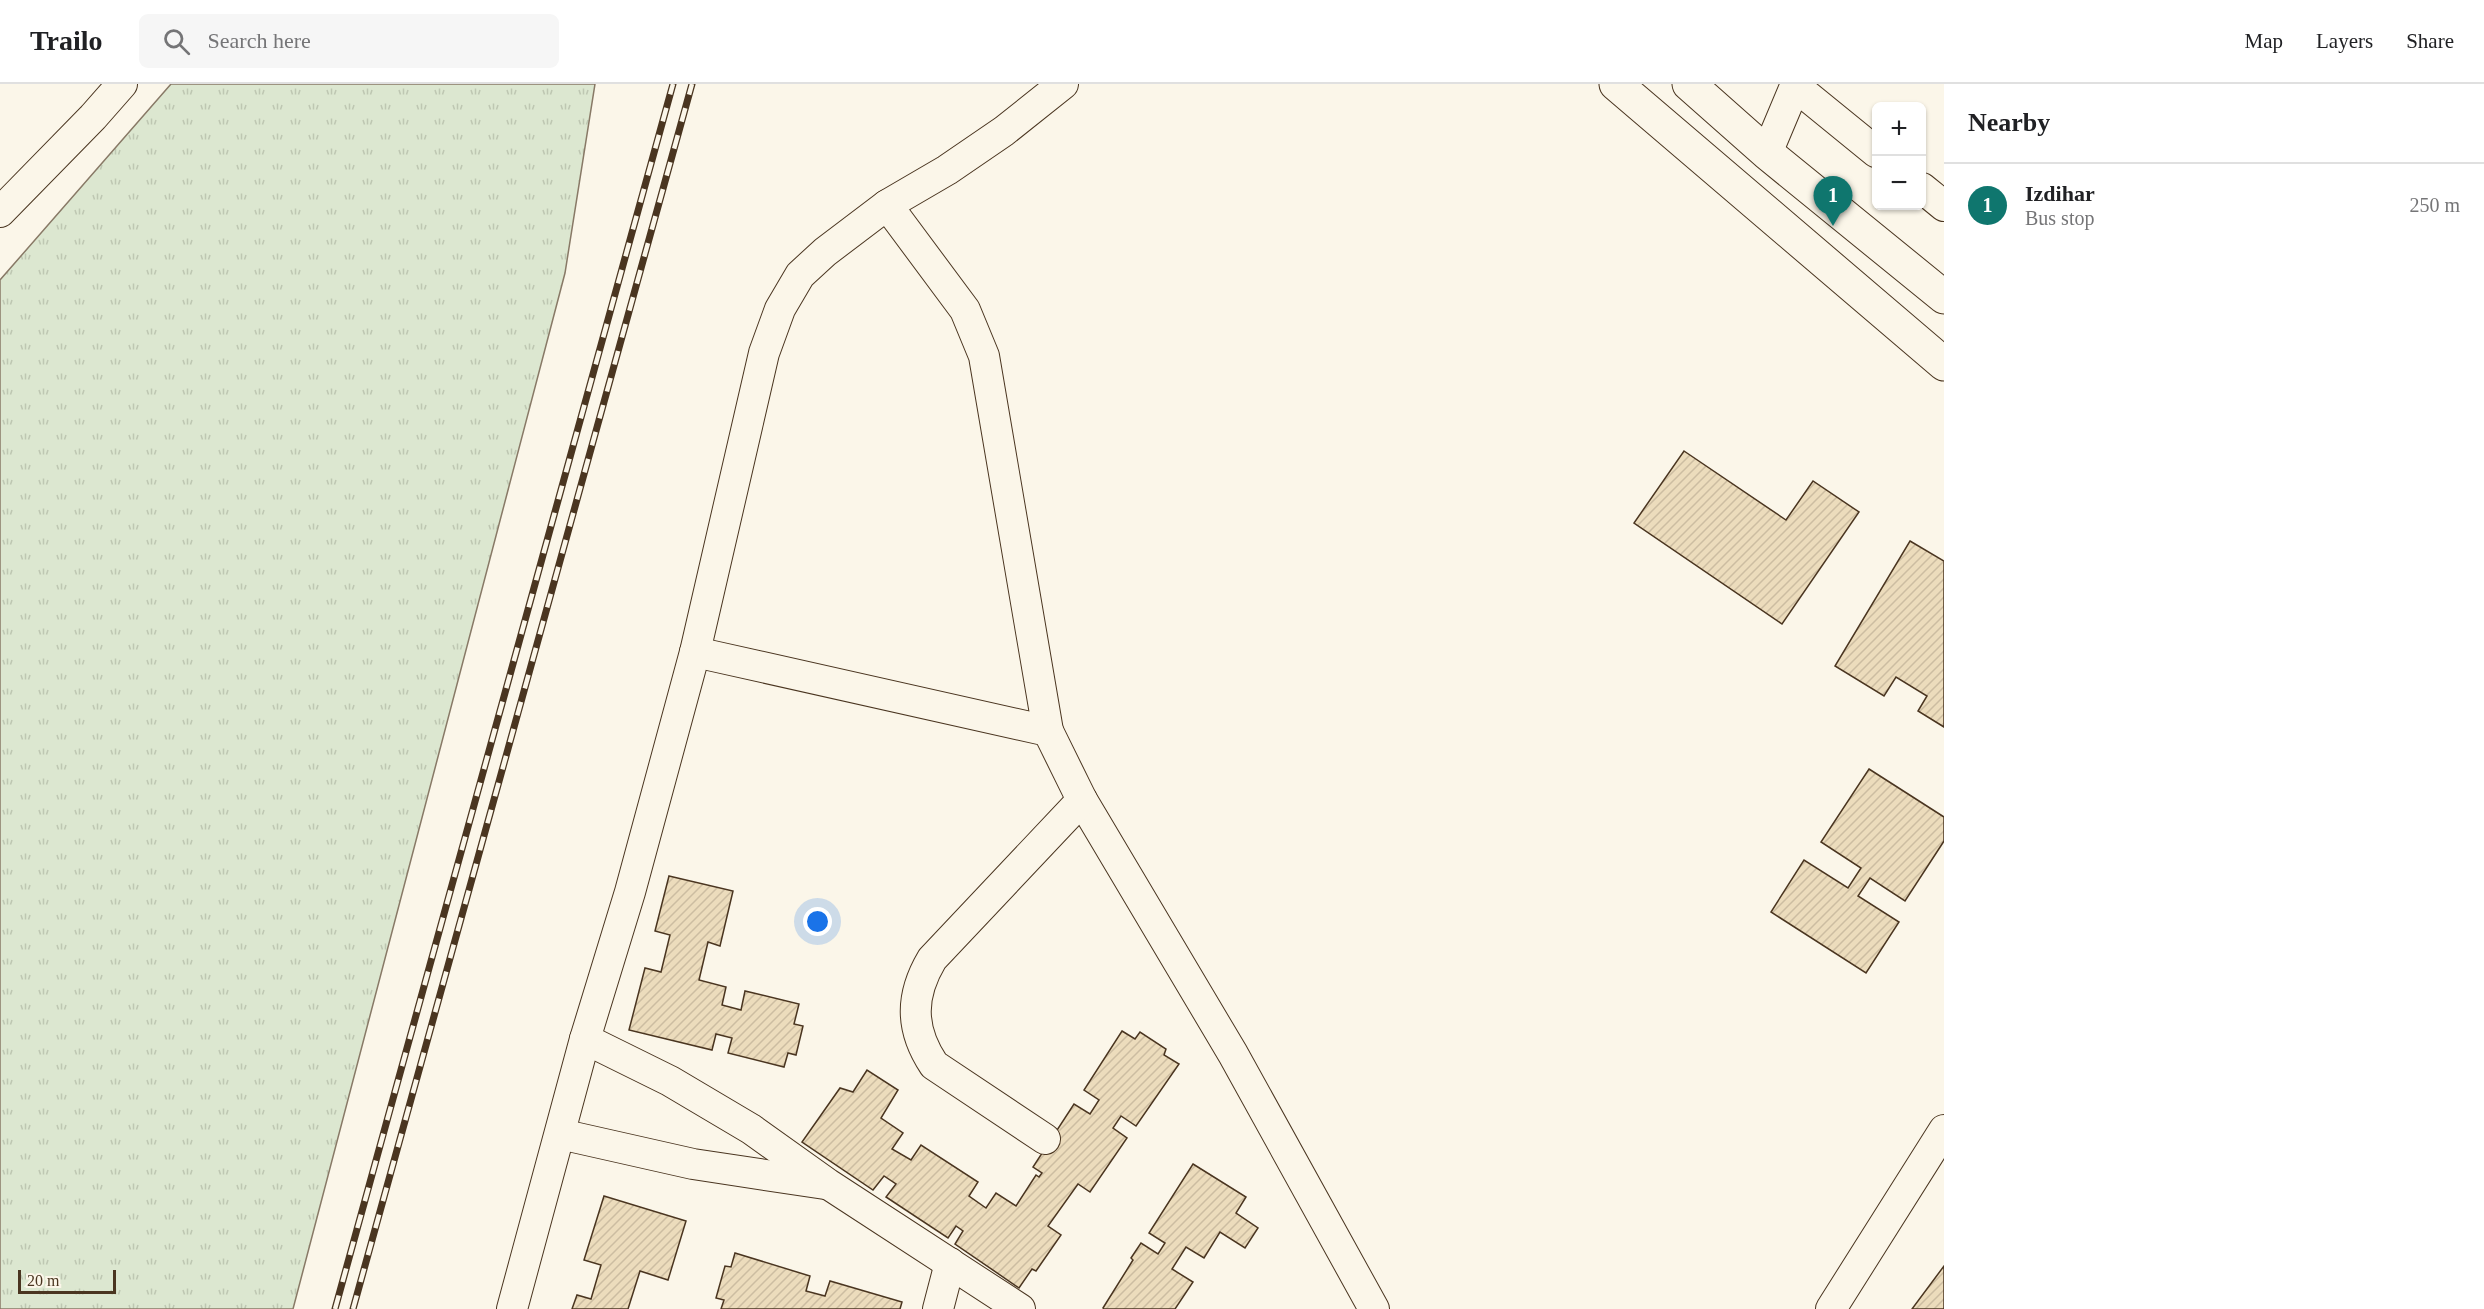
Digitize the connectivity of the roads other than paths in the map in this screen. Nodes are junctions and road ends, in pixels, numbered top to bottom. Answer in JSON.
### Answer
{"nodes":[{"id":1,"x":122,"y":84,"type":"edge"},
{"id":2,"x":1063,"y":84,"type":"edge"},
{"id":3,"x":1616,"y":84,"type":"edge"},
{"id":4,"x":1689,"y":84,"type":"edge"},
{"id":5,"x":1796,"y":85,"type":"edge"},
{"id":6,"x":1872,"y":149,"type":"edge"},
{"id":7,"x":1767,"y":153,"type":"junction"},
{"id":8,"x":1926,"y":191,"type":"edge"},
{"id":9,"x":887,"y":206,"type":"junction"},
{"id":10,"x":1944,"y":206,"type":"edge"},
{"id":11,"x":0,"y":212,"type":"edge"},
{"id":12,"x":1944,"y":297,"type":"edge"},
{"id":13,"x":1944,"y":364,"type":"edge"},
{"id":14,"x":695,"y":652,"type":"junction"},
{"id":15,"x":1048,"y":731,"type":"junction"},
{"id":16,"x":1082,"y":800,"type":"junction"},
{"id":17,"x":585,"y":1039,"type":"junction"},
{"id":18,"x":1944,"y":1130,"type":"edge"},
{"id":19,"x":560,"y":1134,"type":"junction"},
{"id":20,"x":1045,"y":1139,"type":"dead end"},
{"id":21,"x":828,"y":1184,"type":"junction"},
{"id":22,"x":950,"y":1263,"type":"junction"},
{"id":23,"x":512,"y":1309,"type":"edge"},
{"id":24,"x":938,"y":1309,"type":"edge"},
{"id":25,"x":1020,"y":1309,"type":"edge"},
{"id":26,"x":1374,"y":1309,"type":"edge"},
{"id":27,"x":1831,"y":1309,"type":"edge"}],
"edges":[{"from":1,"to":11,"type":"street"},
{"from":2,"to":9,"type":"street"},
{"from":3,"to":13,"type":"main road"},
{"from":4,"to":7,"type":"main road"},
{"from":5,"to":6,"type":"street"},
{"from":5,"to":7,"type":"street"},
{"from":7,"to":12,"type":"main road"},
{"from":8,"to":10,"type":"street"},
{"from":9,"to":14,"type":"street"},
{"from":9,"to":15,"type":"street"},
{"from":14,"to":15,"type":"street"},
{"from":14,"to":17,"type":"street"},
{"from":15,"to":16,"type":"street"},
{"from":16,"to":20,"type":"street"},
{"from":16,"to":26,"type":"street"},
{"from":17,"to":19,"type":"street"},
{"from":17,"to":21,"type":"street"},
{"from":18,"to":27,"type":"street"},
{"from":19,"to":21,"type":"street"},
{"from":19,"to":23,"type":"street"},
{"from":21,"to":22,"type":"street"},
{"from":22,"to":24,"type":"street"},
{"from":22,"to":25,"type":"street"}]}
